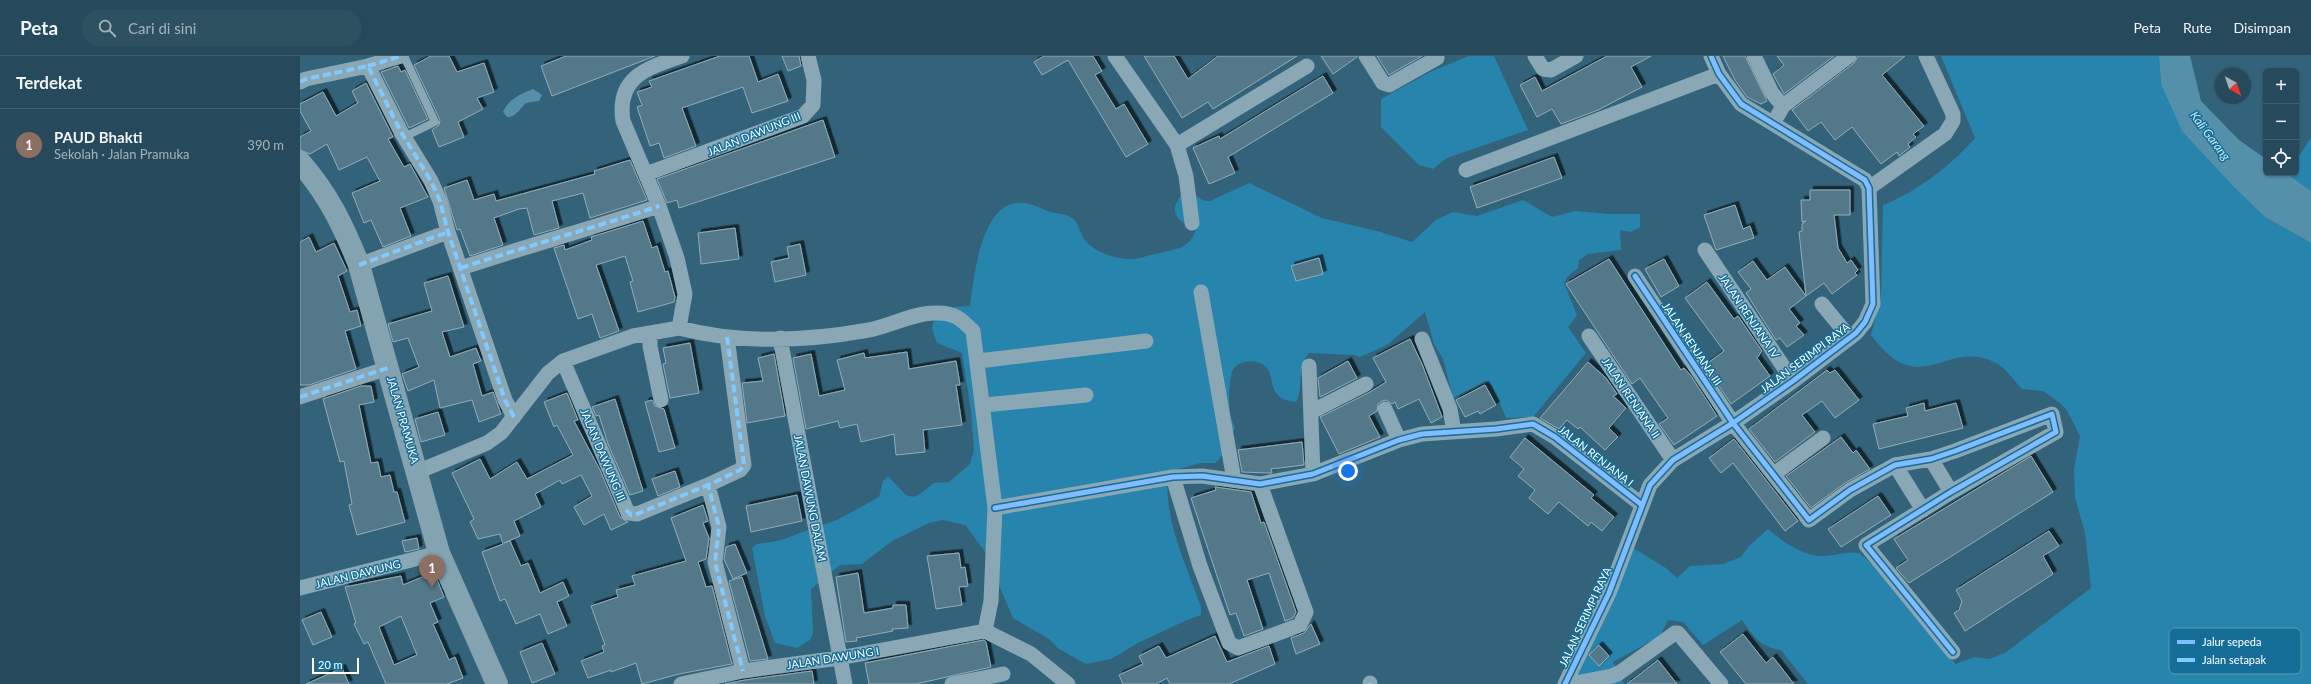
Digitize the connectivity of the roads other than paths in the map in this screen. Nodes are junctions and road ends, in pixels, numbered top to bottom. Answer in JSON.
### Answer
{"nodes":[{"id":1,"x":401,"y":56,"type":"edge"},
{"id":2,"x":404,"y":56,"type":"edge"},
{"id":3,"x":682,"y":56,"type":"edge"},
{"id":4,"x":808,"y":56,"type":"edge"},
{"id":5,"x":1115,"y":56,"type":"edge"},
{"id":6,"x":1366,"y":56,"type":"edge"},
{"id":7,"x":1535,"y":56,"type":"edge"},
{"id":8,"x":1576,"y":56,"type":"edge"},
{"id":9,"x":1711,"y":56,"type":"edge"},
{"id":10,"x":1754,"y":56,"type":"edge"},
{"id":11,"x":1849,"y":56,"type":"edge"},
{"id":12,"x":1926,"y":56,"type":"edge"},
{"id":13,"x":1438,"y":57,"type":"edge"},
{"id":14,"x":368,"y":66,"type":"junction"},
{"id":15,"x":1307,"y":66,"type":"dead end"},
{"id":16,"x":1719,"y":74,"type":"junction"},
{"id":17,"x":302,"y":76,"type":"edge"},
{"id":18,"x":1783,"y":106,"type":"junction"},
{"id":19,"x":1773,"y":123,"type":"junction"},
{"id":20,"x":404,"y":137,"type":"junction"},
{"id":21,"x":1177,"y":145,"type":"junction"},
{"id":22,"x":300,"y":162,"type":"edge"},
{"id":23,"x":1466,"y":170,"type":"dead end"},
{"id":24,"x":646,"y":174,"type":"junction"},
{"id":25,"x":1869,"y":188,"type":"junction"},
{"id":26,"x":659,"y":206,"type":"junction"},
{"id":27,"x":1192,"y":222,"type":"dead end"},
{"id":28,"x":448,"y":232,"type":"junction"},
{"id":29,"x":1705,"y":250,"type":"dead end"},
{"id":30,"x":359,"y":264,"type":"junction"},
{"id":31,"x":461,"y":268,"type":"junction"},
{"id":32,"x":1635,"y":276,"type":"dead end"},
{"id":33,"x":1201,"y":292,"type":"dead end"},
{"id":34,"x":1822,"y":304,"type":"dead end"},
{"id":35,"x":679,"y":328,"type":"junction"},
{"id":36,"x":650,"y":333,"type":"junction"},
{"id":37,"x":1589,"y":336,"type":"dead end"},
{"id":38,"x":727,"y":337,"type":"junction"},
{"id":39,"x":780,"y":338,"type":"junction"},
{"id":40,"x":1850,"y":338,"type":"junction"},
{"id":41,"x":1422,"y":339,"type":"dead end"},
{"id":42,"x":1146,"y":341,"type":"dead end"},
{"id":43,"x":978,"y":360,"type":"junction"},
{"id":44,"x":563,"y":361,"type":"junction"},
{"id":45,"x":1309,"y":366,"type":"dead end"},
{"id":46,"x":388,"y":368,"type":"junction"},
{"id":47,"x":1793,"y":381,"type":"junction"},
{"id":48,"x":1366,"y":384,"type":"dead end"},
{"id":49,"x":1086,"y":395,"type":"dead end"},
{"id":50,"x":300,"y":397,"type":"edge"},
{"id":51,"x":661,"y":400,"type":"dead end"},
{"id":52,"x":984,"y":405,"type":"junction"},
{"id":53,"x":1385,"y":409,"type":"dead end"},
{"id":54,"x":1311,"y":412,"type":"junction"},
{"id":55,"x":514,"y":417,"type":"junction"},
{"id":56,"x":1733,"y":423,"type":"junction"},
{"id":57,"x":1454,"y":432,"type":"junction"},
{"id":58,"x":1823,"y":438,"type":"dead end"},
{"id":59,"x":1399,"y":440,"type":"junction"},
{"id":60,"x":1930,"y":459,"type":"junction"},
{"id":61,"x":1673,"y":460,"type":"junction"},
{"id":62,"x":1895,"y":465,"type":"junction"},
{"id":63,"x":417,"y":472,"type":"junction"},
{"id":64,"x":1314,"y":474,"type":"junction"},
{"id":65,"x":1774,"y":474,"type":"junction"},
{"id":66,"x":1172,"y":477,"type":"junction"},
{"id":67,"x":1234,"y":480,"type":"junction"},
{"id":68,"x":1260,"y":484,"type":"junction"},
{"id":69,"x":708,"y":485,"type":"junction"},
{"id":70,"x":1951,"y":492,"type":"junction"},
{"id":71,"x":1642,"y":505,"type":"junction"},
{"id":72,"x":996,"y":508,"type":"junction"},
{"id":73,"x":1923,"y":510,"type":"junction"},
{"id":74,"x":440,"y":552,"type":"junction"},
{"id":75,"x":300,"y":588,"type":"edge"},
{"id":76,"x":985,"y":631,"type":"junction"},
{"id":77,"x":1953,"y":652,"type":"dead end"},
{"id":78,"x":839,"y":658,"type":"junction"},
{"id":79,"x":743,"y":671,"type":"junction"},
{"id":80,"x":1003,"y":674,"type":"dead end"},
{"id":81,"x":497,"y":684,"type":"edge"},
{"id":82,"x":681,"y":684,"type":"edge"},
{"id":83,"x":845,"y":684,"type":"edge"},
{"id":84,"x":952,"y":684,"type":"edge"},
{"id":85,"x":1068,"y":684,"type":"edge"},
{"id":86,"x":1565,"y":684,"type":"edge"},
{"id":87,"x":1570,"y":684,"type":"edge"},
{"id":88,"x":1721,"y":684,"type":"edge"}],
"edges":[{"from":1,"to":14,"type":"street"},
{"from":2,"to":20,"type":"lane"},
{"from":3,"to":24,"type":"street"},
{"from":4,"to":24,"type":"street","name":"JALAN DAWUNG III"},
{"from":5,"to":21,"type":"street"},
{"from":6,"to":13,"type":"street"},
{"from":7,"to":8,"type":"street"},
{"from":9,"to":16,"type":"street"},
{"from":10,"to":18,"type":"street"},
{"from":11,"to":18,"type":"street"},
{"from":12,"to":25,"type":"street"},
{"from":14,"to":17,"type":"street"},
{"from":14,"to":20,"type":"street"},
{"from":15,"to":21,"type":"street"},
{"from":16,"to":19,"type":"street"},
{"from":16,"to":23,"type":"street"},
{"from":18,"to":19,"type":"street"},
{"from":19,"to":25,"type":"street"},
{"from":20,"to":28,"type":"street"},
{"from":21,"to":27,"type":"street"},
{"from":22,"to":30,"type":"main road","name":"JALAN PRAMUKA"},
{"from":24,"to":26,"type":"street"},
{"from":25,"to":40,"type":"street","name":"JALAN SERIMPI RAYA"},
{"from":26,"to":31,"type":"street"},
{"from":26,"to":35,"type":"street"},
{"from":28,"to":30,"type":"street"},
{"from":28,"to":31,"type":"street"},
{"from":29,"to":47,"type":"street","name":"JALAN RENJANA IV"},
{"from":30,"to":46,"type":"main road","name":"JALAN PRAMUKA"},
{"from":31,"to":55,"type":"street"},
{"from":32,"to":56,"type":"street","name":"JALAN RENJANA III"},
{"from":33,"to":67,"type":"street"},
{"from":34,"to":40,"type":"street"},
{"from":35,"to":36,"type":"street"},
{"from":35,"to":38,"type":"street"},
{"from":36,"to":44,"type":"street"},
{"from":36,"to":51,"type":"street"},
{"from":37,"to":61,"type":"street","name":"JALAN RENJANA II"},
{"from":38,"to":39,"type":"street"},
{"from":38,"to":69,"type":"street"},
{"from":39,"to":43,"type":"street"},
{"from":39,"to":78,"type":"street","name":"JALAN DAWUNG DALAM"},
{"from":40,"to":47,"type":"street","name":"JALAN SERIMPI RAYA"},
{"from":41,"to":57,"type":"street"},
{"from":42,"to":43,"type":"street"},
{"from":43,"to":52,"type":"street"},
{"from":44,"to":55,"type":"street"},
{"from":44,"to":69,"type":"street","name":"JALAN DAWUNG III"},
{"from":45,"to":54,"type":"street"},
{"from":46,"to":50,"type":"street"},
{"from":46,"to":63,"type":"main road","name":"JALAN PRAMUKA"},
{"from":47,"to":56,"type":"street","name":"JALAN SERIMPI RAYA"},
{"from":48,"to":54,"type":"street"},
{"from":49,"to":52,"type":"street"},
{"from":52,"to":72,"type":"street"},
{"from":53,"to":59,"type":"street"},
{"from":54,"to":64,"type":"street"},
{"from":55,"to":63,"type":"street"},
{"from":56,"to":61,"type":"street","name":"JALAN SERIMPI RAYA"},
{"from":56,"to":65,"type":"street","name":"JALAN RENJANA III"},
{"from":57,"to":59,"type":"street"},
{"from":57,"to":71,"type":"street","name":"JALAN RENJANA I"},
{"from":58,"to":65,"type":"street"},
{"from":59,"to":64,"type":"street"},
{"from":60,"to":62,"type":"street"},
{"from":60,"to":70,"type":"street"},
{"from":60,"to":70,"type":"street"},
{"from":61,"to":71,"type":"street","name":"JALAN SERIMPI RAYA"},
{"from":62,"to":65,"type":"street","name":"JALAN RENJANA III"},
{"from":62,"to":73,"type":"street"},
{"from":63,"to":74,"type":"main road","name":"JALAN PRAMUKA"},
{"from":64,"to":68,"type":"street"},
{"from":66,"to":67,"type":"street"},
{"from":66,"to":68,"type":"street"},
{"from":66,"to":72,"type":"street"},
{"from":67,"to":68,"type":"street"},
{"from":69,"to":79,"type":"street"},
{"from":70,"to":73,"type":"street"},
{"from":71,"to":86,"type":"street","name":"JALAN SERIMPI RAYA"},
{"from":72,"to":76,"type":"street"},
{"from":73,"to":77,"type":"street"},
{"from":74,"to":75,"type":"street","name":"JALAN DAWUNG"},
{"from":74,"to":81,"type":"main road","name":"JALAN PRAMUKA"},
{"from":76,"to":78,"type":"street","name":"JALAN DAWUNG I"},
{"from":76,"to":85,"type":"street"},
{"from":78,"to":79,"type":"street","name":"JALAN DAWUNG I"},
{"from":78,"to":83,"type":"street","name":"JALAN DAWUNG DALAM"},
{"from":79,"to":82,"type":"street","name":"JALAN DAWUNG I"},
{"from":80,"to":84,"type":"street"},
{"from":87,"to":88,"type":"street","name":"JALAN SERIMPI RAYA"}]}
